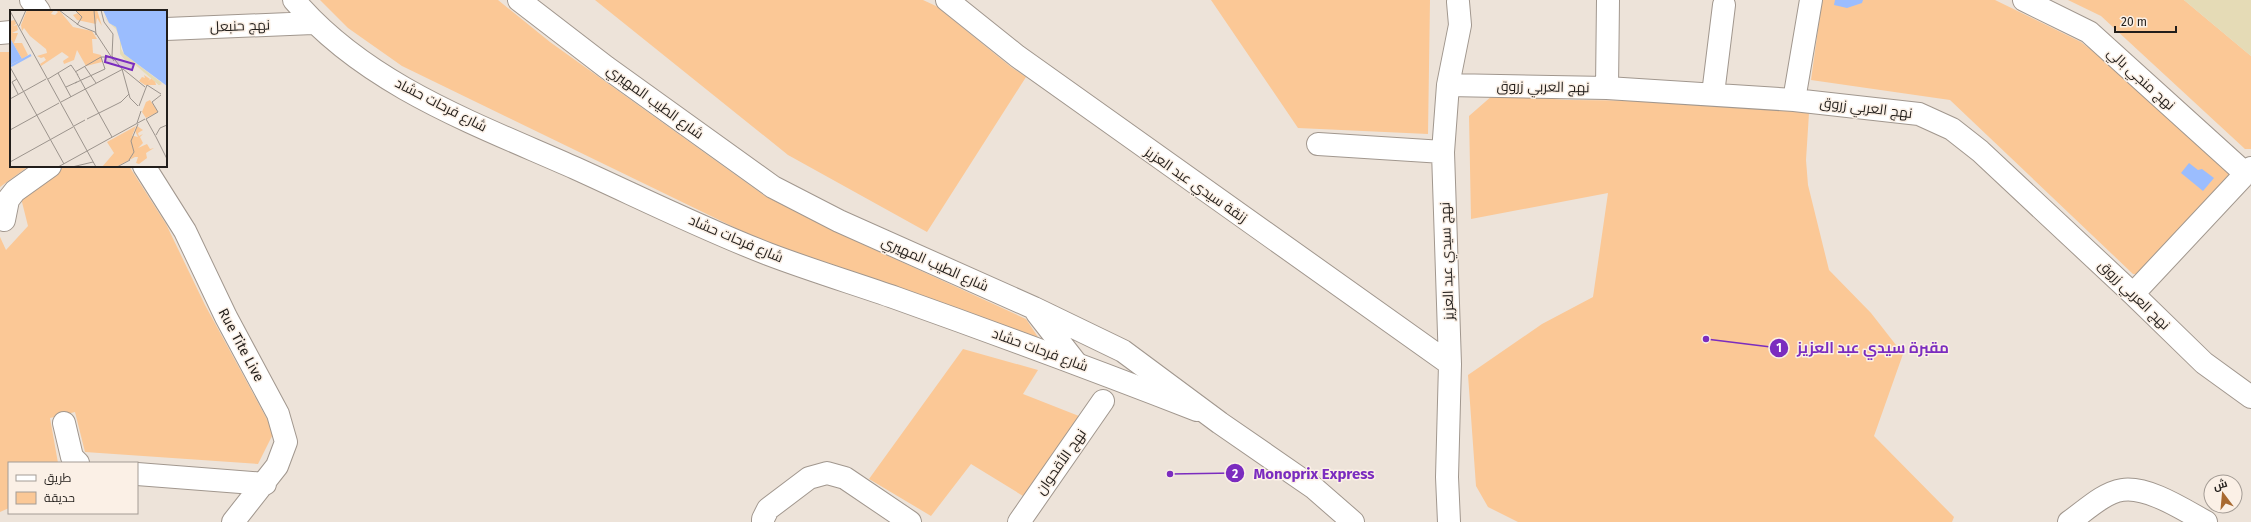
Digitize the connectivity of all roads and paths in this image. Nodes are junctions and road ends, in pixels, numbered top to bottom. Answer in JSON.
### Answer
{"nodes":[{"id":1,"x":31,"y":0,"type":"edge"},
{"id":2,"x":294,"y":0,"type":"edge"},
{"id":3,"x":519,"y":0,"type":"edge"},
{"id":4,"x":947,"y":0,"type":"edge"},
{"id":5,"x":1608,"y":0,"type":"edge"},
{"id":6,"x":1811,"y":0,"type":"edge"},
{"id":7,"x":2024,"y":0,"type":"edge"},
{"id":8,"x":1458,"y":1,"type":"edge"},
{"id":9,"x":1724,"y":4,"type":"dead end"},
{"id":10,"x":38,"y":10,"type":"edge"},
{"id":11,"x":313,"y":23,"type":"junction"},
{"id":12,"x":167,"y":29,"type":"edge"},
{"id":13,"x":10,"y":32,"type":"edge"},
{"id":14,"x":0,"y":33,"type":"edge"},
{"id":15,"x":1448,"y":85,"type":"junction"},
{"id":16,"x":1606,"y":88,"type":"junction"},
{"id":17,"x":1713,"y":94,"type":"junction"},
{"id":18,"x":1794,"y":100,"type":"junction"},
{"id":19,"x":1318,"y":144,"type":"dead end"},
{"id":20,"x":1443,"y":152,"type":"junction"},
{"id":21,"x":49,"y":167,"type":"edge"},
{"id":22,"x":145,"y":167,"type":"edge"},
{"id":23,"x":2248,"y":171,"type":"edge"},
{"id":24,"x":4,"y":220,"type":"dead end"},
{"id":25,"x":2133,"y":294,"type":"junction"},
{"id":26,"x":1034,"y":308,"type":"junction"},
{"id":27,"x":1076,"y":362,"type":"junction"},
{"id":28,"x":1450,"y":364,"type":"junction"},
{"id":29,"x":2251,"y":397,"type":"edge"},
{"id":30,"x":1103,"y":401,"type":"dead end"},
{"id":31,"x":1211,"y":415,"type":"junction"},
{"id":32,"x":64,"y":423,"type":"dead end"},
{"id":33,"x":77,"y":462,"type":"edge"},
{"id":34,"x":138,"y":474,"type":"edge"},
{"id":35,"x":265,"y":484,"type":"junction"},
{"id":36,"x":763,"y":520,"type":"edge"},
{"id":37,"x":233,"y":522,"type":"edge"},
{"id":38,"x":910,"y":522,"type":"edge"},
{"id":39,"x":1019,"y":522,"type":"edge"},
{"id":40,"x":1353,"y":522,"type":"edge"},
{"id":41,"x":1449,"y":522,"type":"edge"},
{"id":42,"x":2069,"y":522,"type":"edge"},
{"id":43,"x":2206,"y":522,"type":"edge"}],
"edges":[{"from":1,"to":10,"type":"street"},
{"from":2,"to":11,"type":"street","name":"شارع فرحات حشاد"},
{"from":3,"to":26,"type":"street","name":"شارع الطيب المهيري"},
{"from":4,"to":28,"type":"street","name":"زنقة سيدي عبد العزيز"},
{"from":5,"to":16,"type":"street"},
{"from":6,"to":18,"type":"street"},
{"from":7,"to":23,"type":"street","name":"نهج منجي بالي"},
{"from":8,"to":15,"type":"street","name":"نهج سيدي عبد العزيز"},
{"from":9,"to":17,"type":"street"},
{"from":11,"to":12,"type":"street","name":"نهج حنبعل"},
{"from":11,"to":27,"type":"street","name":"شارع فرحات حشاد"},
{"from":13,"to":14,"type":"street"},
{"from":15,"to":16,"type":"street","name":"نهج العربي زروق"},
{"from":15,"to":20,"type":"street","name":"نهج سيدي عبد العزيز"},
{"from":16,"to":17,"type":"street","name":"نهج العربي زروق"},
{"from":17,"to":18,"type":"street","name":"نهج العربي زروق"},
{"from":18,"to":25,"type":"street","name":"نهج العربي زروق"},
{"from":19,"to":20,"type":"street"},
{"from":20,"to":28,"type":"street","name":"نهج سيدي عبد العزيز"},
{"from":21,"to":24,"type":"street"},
{"from":22,"to":35,"type":"street","name":"Rue Tite Live"},
{"from":23,"to":25,"type":"street","name":"نهج منجي بالي"},
{"from":25,"to":29,"type":"street","name":"نهج العربي زروق"},
{"from":26,"to":27,"type":"street"},
{"from":26,"to":31,"type":"street","name":"شارع الطيب المهيري"},
{"from":27,"to":31,"type":"street","name":"شارع فرحات حشاد"},
{"from":28,"to":41,"type":"street","name":"نهج سيدي عبد العزيز"},
{"from":30,"to":39,"type":"street","name":"نهج الأقحوان"},
{"from":31,"to":40,"type":"street","name":"شارع الطيب المهيري"},
{"from":32,"to":33,"type":"street"},
{"from":34,"to":35,"type":"street"},
{"from":35,"to":37,"type":"street","name":"Rue Tite Live"},
{"from":36,"to":38,"type":"street"},
{"from":42,"to":43,"type":"street"}]}
